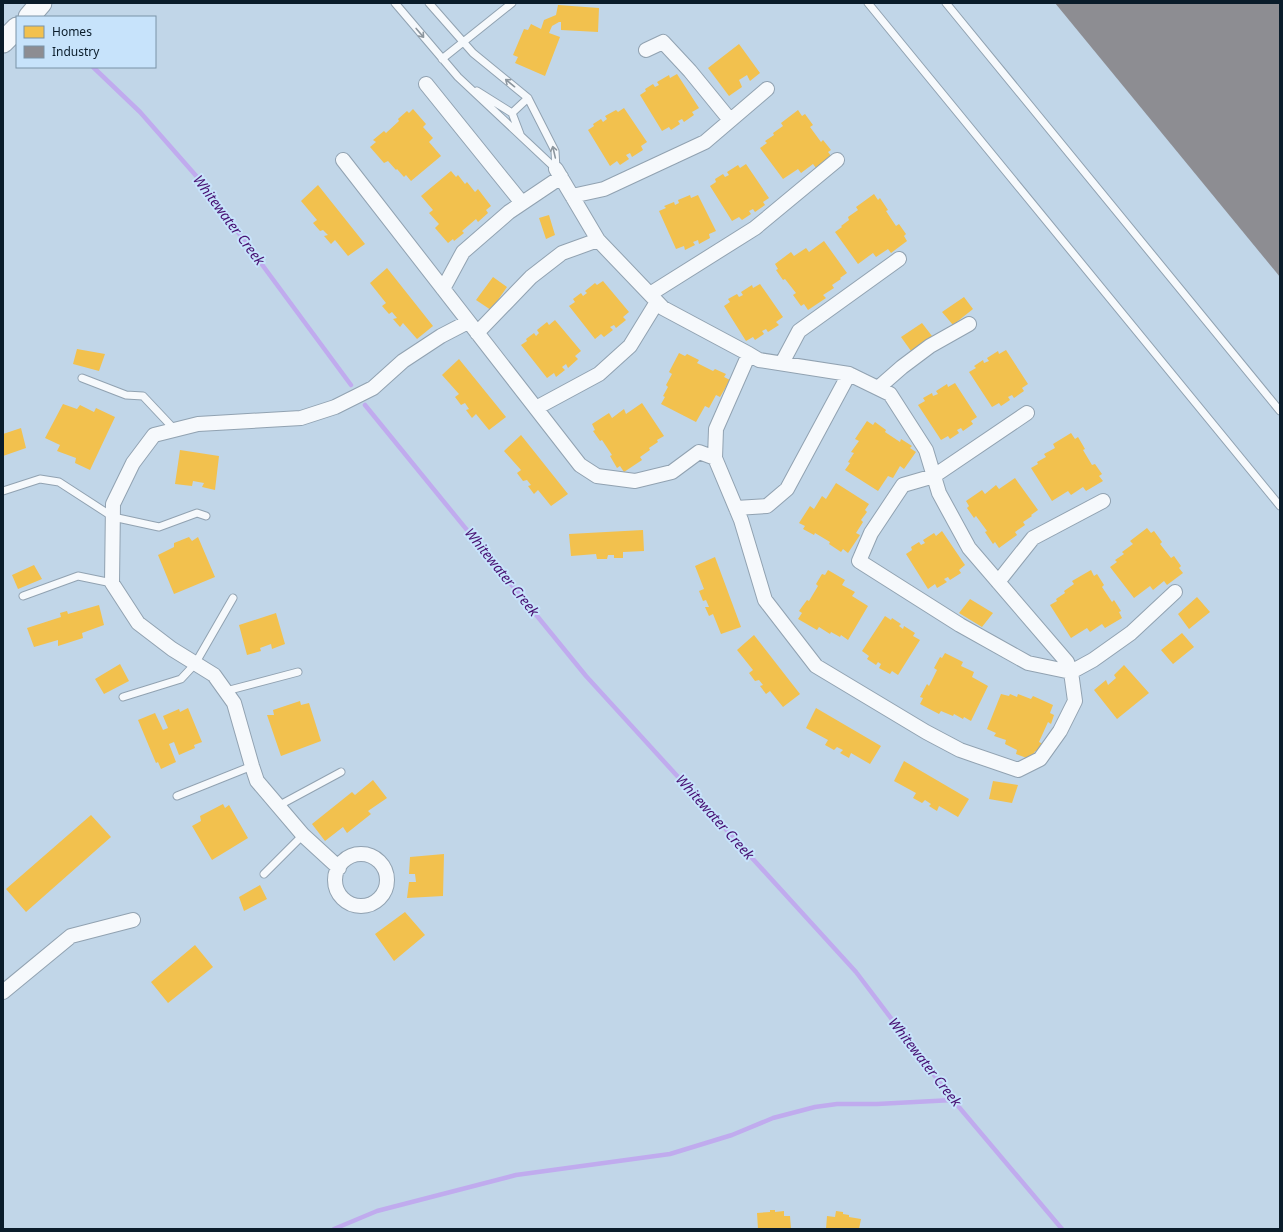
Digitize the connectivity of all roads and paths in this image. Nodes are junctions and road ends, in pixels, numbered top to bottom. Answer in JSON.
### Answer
{"nodes":[{"id":1,"x":42,"y":3,"type":"edge"},
{"id":2,"x":394,"y":3,"type":"edge"},
{"id":3,"x":429,"y":3,"type":"edge"},
{"id":4,"x":512,"y":3,"type":"edge"},
{"id":5,"x":868,"y":3,"type":"edge"},
{"id":6,"x":946,"y":3,"type":"edge"},
{"id":7,"x":30,"y":16,"type":"edge"},
{"id":8,"x":16,"y":29,"type":"edge"},
{"id":9,"x":3,"y":42,"type":"edge"},
{"id":10,"x":463,"y":42,"type":"junction"},
{"id":11,"x":646,"y":50,"type":"dead end"},
{"id":12,"x":442,"y":59,"type":"junction"},
{"id":13,"x":462,"y":81,"type":"junction"},
{"id":14,"x":426,"y":84,"type":"dead end"},
{"id":15,"x":767,"y":89,"type":"dead end"},
{"id":16,"x":528,"y":98,"type":"junction"},
{"id":17,"x":512,"y":113,"type":"junction"},
{"id":18,"x":730,"y":120,"type":"junction"},
{"id":19,"x":520,"y":136,"type":"junction"},
{"id":20,"x":343,"y":160,"type":"dead end"},
{"id":21,"x":837,"y":160,"type":"dead end"},
{"id":22,"x":558,"y":173,"type":"junction"},
{"id":23,"x":572,"y":196,"type":"junction"},
{"id":24,"x":522,"y":203,"type":"junction"},
{"id":25,"x":598,"y":240,"type":"junction"},
{"id":26,"x":898,"y":259,"type":"dead end"},
{"id":27,"x":443,"y":289,"type":"junction"},
{"id":28,"x":653,"y":298,"type":"junction"},
{"id":29,"x":468,"y":322,"type":"junction"},
{"id":30,"x":969,"y":324,"type":"dead end"},
{"id":31,"x":477,"y":333,"type":"junction"},
{"id":32,"x":749,"y":354,"type":"junction"},
{"id":33,"x":782,"y":364,"type":"junction"},
{"id":34,"x":849,"y":374,"type":"junction"},
{"id":35,"x":82,"y":378,"type":"dead end"},
{"id":36,"x":878,"y":388,"type":"junction"},
{"id":37,"x":536,"y":408,"type":"junction"},
{"id":38,"x":1280,"y":411,"type":"edge"},
{"id":39,"x":1027,"y":413,"type":"dead end"},
{"id":40,"x":175,"y":430,"type":"junction"},
{"id":41,"x":715,"y":458,"type":"junction"},
{"id":42,"x":934,"y":476,"type":"junction"},
{"id":43,"x":3,"y":491,"type":"edge"},
{"id":44,"x":1103,"y":501,"type":"dead end"},
{"id":45,"x":1280,"y":506,"type":"edge"},
{"id":46,"x":736,"y":508,"type":"junction"},
{"id":47,"x":206,"y":516,"type":"dead end"},
{"id":48,"x":113,"y":517,"type":"junction"},
{"id":49,"x":998,"y":582,"type":"junction"},
{"id":50,"x":112,"y":583,"type":"junction"},
{"id":51,"x":1175,"y":592,"type":"dead end"},
{"id":52,"x":23,"y":596,"type":"dead end"},
{"id":53,"x":233,"y":598,"type":"dead end"},
{"id":54,"x":195,"y":664,"type":"junction"},
{"id":55,"x":298,"y":672,"type":"dead end"},
{"id":56,"x":1071,"y":672,"type":"junction"},
{"id":57,"x":226,"y":691,"type":"junction"},
{"id":58,"x":123,"y":697,"type":"dead end"},
{"id":59,"x":252,"y":766,"type":"junction"},
{"id":60,"x":341,"y":772,"type":"dead end"},
{"id":61,"x":177,"y":796,"type":"dead end"},
{"id":62,"x":278,"y":806,"type":"junction"},
{"id":63,"x":303,"y":835,"type":"junction"},
{"id":64,"x":339,"y":868,"type":"dead end"},
{"id":65,"x":264,"y":874,"type":"dead end"},
{"id":66,"x":133,"y":920,"type":"dead end"},
{"id":67,"x":3,"y":992,"type":"edge"}],
"edges":[{"from":1,"to":7,"type":"main road"},
{"from":2,"to":12,"type":"lane","one_way":true},
{"from":3,"to":10,"type":"lane"},
{"from":4,"to":10,"type":"lane"},
{"from":5,"to":45,"type":"lane"},
{"from":6,"to":38,"type":"lane"},
{"from":8,"to":9,"type":"main road"},
{"from":10,"to":12,"type":"lane"},
{"from":16,"to":10,"type":"lane","one_way":true},
{"from":11,"to":18,"type":"street"},
{"from":12,"to":13,"type":"lane"},
{"from":13,"to":17,"type":"lane"},
{"from":13,"to":19,"type":"lane"},
{"from":14,"to":24,"type":"street"},
{"from":15,"to":18,"type":"street"},
{"from":16,"to":17,"type":"lane"},
{"from":22,"to":16,"type":"lane","one_way":true},
{"from":17,"to":19,"type":"lane"},
{"from":18,"to":23,"type":"street"},
{"from":19,"to":22,"type":"lane"},
{"from":20,"to":27,"type":"street"},
{"from":21,"to":28,"type":"street"},
{"from":22,"to":23,"type":"street"},
{"from":22,"to":24,"type":"street"},
{"from":23,"to":25,"type":"street"},
{"from":24,"to":27,"type":"street"},
{"from":25,"to":28,"type":"street"},
{"from":25,"to":31,"type":"street"},
{"from":26,"to":33,"type":"street"},
{"from":27,"to":29,"type":"street"},
{"from":28,"to":32,"type":"street"},
{"from":28,"to":37,"type":"street"},
{"from":29,"to":31,"type":"street"},
{"from":29,"to":40,"type":"street"},
{"from":30,"to":36,"type":"street"},
{"from":31,"to":37,"type":"street"},
{"from":32,"to":33,"type":"street"},
{"from":32,"to":41,"type":"street"},
{"from":33,"to":34,"type":"street"},
{"from":34,"to":36,"type":"street"},
{"from":34,"to":46,"type":"street"},
{"from":35,"to":40,"type":"lane"},
{"from":36,"to":42,"type":"street"},
{"from":37,"to":41,"type":"street"},
{"from":39,"to":42,"type":"street"},
{"from":40,"to":48,"type":"street"},
{"from":41,"to":46,"type":"street"},
{"from":42,"to":49,"type":"street"},
{"from":42,"to":56,"type":"street"},
{"from":43,"to":48,"type":"lane"},
{"from":44,"to":49,"type":"street"},
{"from":46,"to":56,"type":"street"},
{"from":47,"to":48,"type":"lane"},
{"from":48,"to":50,"type":"street"},
{"from":49,"to":56,"type":"street"},
{"from":50,"to":52,"type":"lane"},
{"from":50,"to":54,"type":"street"},
{"from":51,"to":56,"type":"street"},
{"from":53,"to":54,"type":"lane"},
{"from":54,"to":57,"type":"street"},
{"from":54,"to":58,"type":"lane"},
{"from":55,"to":57,"type":"lane"},
{"from":57,"to":59,"type":"street"},
{"from":59,"to":61,"type":"lane"},
{"from":59,"to":62,"type":"street"},
{"from":60,"to":62,"type":"lane"},
{"from":62,"to":63,"type":"street"},
{"from":63,"to":64,"type":"street"},
{"from":63,"to":65,"type":"lane"},
{"from":66,"to":67,"type":"street"}]}
